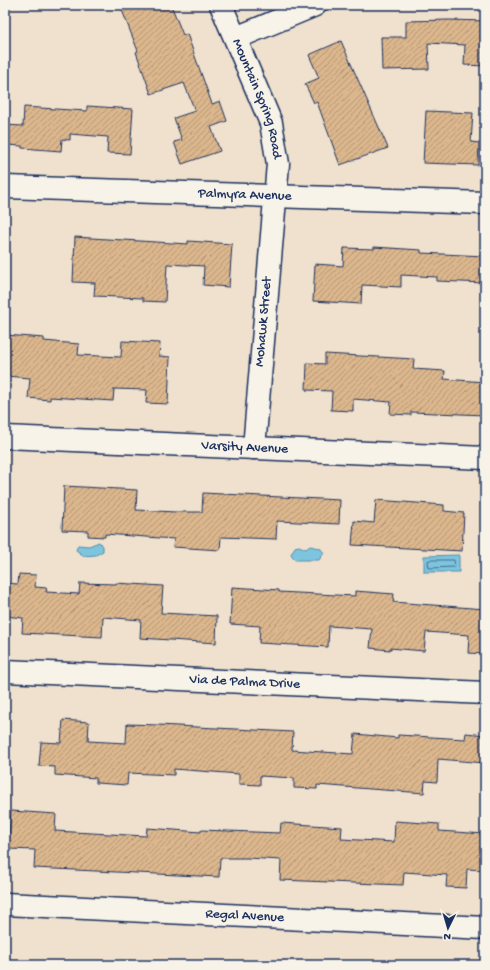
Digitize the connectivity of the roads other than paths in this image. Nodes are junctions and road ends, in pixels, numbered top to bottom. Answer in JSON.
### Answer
{"nodes":[{"id":1,"x":222,"y":5,"type":"edge"},
{"id":2,"x":315,"y":5,"type":"edge"},
{"id":3,"x":236,"y":38,"type":"junction"},
{"id":4,"x":5,"y":187,"type":"edge"},
{"id":5,"x":275,"y":196,"type":"junction"},
{"id":6,"x":485,"y":203,"type":"edge"},
{"id":7,"x":5,"y":437,"type":"edge"},
{"id":8,"x":254,"y":448,"type":"junction"},
{"id":9,"x":485,"y":458,"type":"edge"},
{"id":10,"x":5,"y":671,"type":"edge"},
{"id":11,"x":485,"y":693,"type":"edge"},
{"id":12,"x":5,"y":904,"type":"edge"},
{"id":13,"x":485,"y":928,"type":"edge"}],
"edges":[{"from":1,"to":3,"type":"street","name":"Mountain Spring Road"},
{"from":2,"to":3,"type":"street"},
{"from":3,"to":5,"type":"street","name":"Mountain Spring Road"},
{"from":4,"to":5,"type":"street","name":"Palmyra Avenue"},
{"from":5,"to":6,"type":"street","name":"Palmyra Avenue"},
{"from":5,"to":8,"type":"street","name":"Mohawk Street"},
{"from":7,"to":8,"type":"street","name":"Varsity Avenue"},
{"from":8,"to":9,"type":"street","name":"Varsity Avenue"},
{"from":10,"to":11,"type":"street","name":"Via de Palma Drive"},
{"from":12,"to":13,"type":"street","name":"Regal Avenue"}]}
